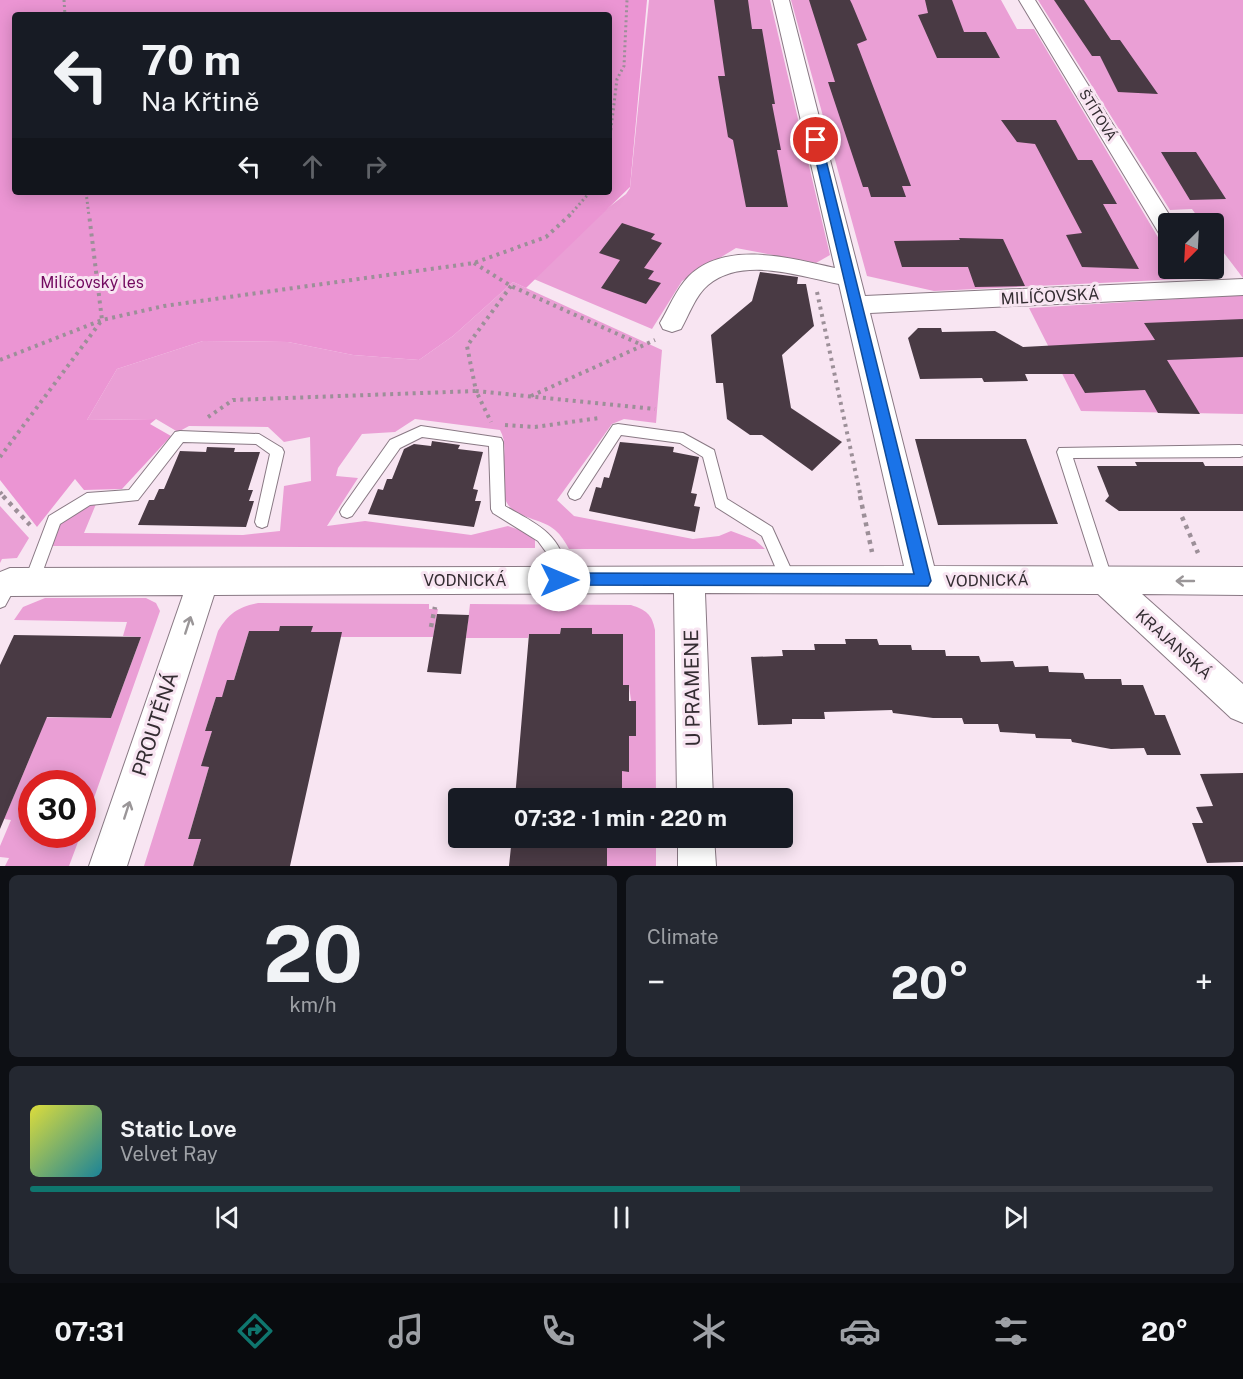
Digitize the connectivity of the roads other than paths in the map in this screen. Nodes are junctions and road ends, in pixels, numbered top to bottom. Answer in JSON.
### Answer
{"nodes":[{"id":1,"x":781,"y":0,"type":"edge"},
{"id":2,"x":1027,"y":0,"type":"edge"},
{"id":3,"x":1158,"y":214,"type":"edge"},
{"id":4,"x":851,"y":279,"type":"junction"},
{"id":5,"x":1198,"y":279,"type":"edge"},
{"id":6,"x":1243,"y":287,"type":"edge"},
{"id":7,"x":1204,"y":289,"type":"junction"},
{"id":8,"x":857,"y":305,"type":"junction"},
{"id":9,"x":672,"y":323,"type":"dead end"},
{"id":10,"x":1240,"y":451,"type":"dead end"},
{"id":11,"x":575,"y":494,"type":"dead end"},
{"id":12,"x":347,"y":512,"type":"dead end"},
{"id":13,"x":262,"y":522,"type":"dead end"},
{"id":14,"x":689,"y":579,"type":"junction"},
{"id":15,"x":559,"y":580,"type":"junction"},
{"id":16,"x":788,"y":580,"type":"junction"},
{"id":17,"x":923,"y":581,"type":"junction"},
{"id":18,"x":1105,"y":581,"type":"junction"},
{"id":19,"x":1243,"y":581,"type":"edge"},
{"id":20,"x":202,"y":582,"type":"junction"},
{"id":21,"x":14,"y":588,"type":"edge"},
{"id":22,"x":1243,"y":706,"type":"edge"},
{"id":23,"x":695,"y":788,"type":"edge"},
{"id":24,"x":696,"y":848,"type":"edge"},
{"id":25,"x":108,"y":866,"type":"edge"},
{"id":26,"x":697,"y":866,"type":"edge"}],
"edges":[{"from":1,"to":4,"type":"street"},
{"from":2,"to":3,"type":"street","name":"ŠTÍTOVÁ"},
{"from":4,"to":8,"type":"street"},
{"from":4,"to":9,"type":"street"},
{"from":5,"to":7,"type":"street"},
{"from":6,"to":7,"type":"street","name":"MILÍČOVSKÁ"},
{"from":7,"to":8,"type":"street","name":"MILÍČOVSKÁ"},
{"from":8,"to":17,"type":"street"},
{"from":10,"to":18,"type":"lane"},
{"from":11,"to":16,"type":"lane"},
{"from":12,"to":15,"type":"lane"},
{"from":13,"to":21,"type":"lane"},
{"from":14,"to":15,"type":"street","name":"VODNICKÁ"},
{"from":14,"to":16,"type":"street","name":"VODNICKÁ"},
{"from":14,"to":23,"type":"street","name":"U PRAMENE"},
{"from":15,"to":20,"type":"street","name":"VODNICKÁ"},
{"from":16,"to":17,"type":"street","name":"VODNICKÁ"},
{"from":17,"to":18,"type":"street","name":"VODNICKÁ"},
{"from":19,"to":18,"type":"street","name":"VODNICKÁ","one_way":true},
{"from":18,"to":22,"type":"street","name":"KRAJANSKÁ"},
{"from":20,"to":21,"type":"street","name":"VODNICKÁ"},
{"from":25,"to":20,"type":"street","name":"PROUTĚNÁ","one_way":true},
{"from":24,"to":26,"type":"street"}]}
